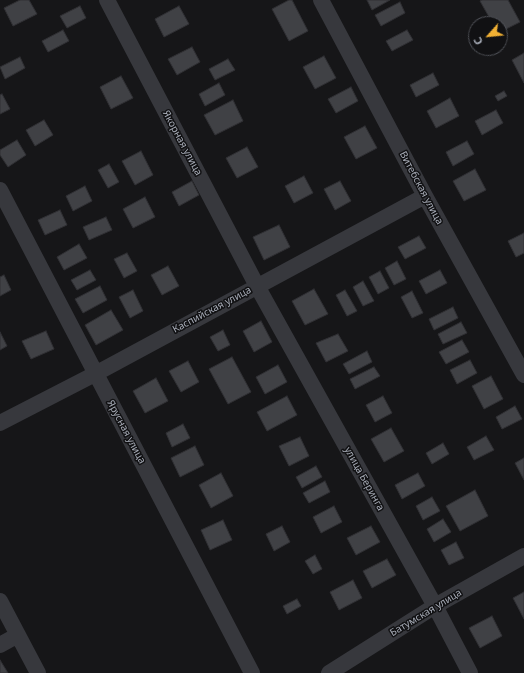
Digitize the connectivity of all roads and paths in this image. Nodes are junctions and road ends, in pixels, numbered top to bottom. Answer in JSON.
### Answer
{"nodes":[{"id":1,"x":107,"y":0,"type":"edge"},
{"id":2,"x":321,"y":0,"type":"edge"},
{"id":3,"x":0,"y":190,"type":"edge"},
{"id":4,"x":425,"y":196,"type":"junction"},
{"id":5,"x":257,"y":286,"type":"junction"},
{"id":6,"x":523,"y":373,"type":"edge"},
{"id":7,"x":95,"y":374,"type":"junction"},
{"id":8,"x":0,"y":423,"type":"edge"},
{"id":9,"x":524,"y":556,"type":"edge"},
{"id":10,"x":0,"y":601,"type":"edge"},
{"id":11,"x":435,"y":606,"type":"junction"},
{"id":12,"x":18,"y":635,"type":"junction"},
{"id":13,"x":0,"y":645,"type":"edge"},
{"id":14,"x":38,"y":673,"type":"edge"},
{"id":15,"x":252,"y":673,"type":"edge"},
{"id":16,"x":329,"y":673,"type":"edge"},
{"id":17,"x":470,"y":673,"type":"edge"}],
"edges":[{"from":1,"to":5,"type":"street","name":"Якорная улица"},
{"from":2,"to":4,"type":"street","name":"Витебская улица"},
{"from":3,"to":7,"type":"street","name":"Ярусная улица"},
{"from":4,"to":5,"type":"street","name":"Каспийская улица"},
{"from":4,"to":6,"type":"street","name":"Витебская улица"},
{"from":5,"to":7,"type":"street","name":"Каспийская улица"},
{"from":5,"to":11,"type":"street","name":"улица Беринга"},
{"from":7,"to":8,"type":"street","name":"Каспийская улица"},
{"from":7,"to":15,"type":"street","name":"Ярусная улица"},
{"from":9,"to":11,"type":"street","name":"Батумская улица"},
{"from":10,"to":12,"type":"street"},
{"from":11,"to":16,"type":"street","name":"Батумская улица"},
{"from":11,"to":17,"type":"street","name":"улица Беринга"},
{"from":12,"to":13,"type":"street"},
{"from":12,"to":14,"type":"street"}]}
